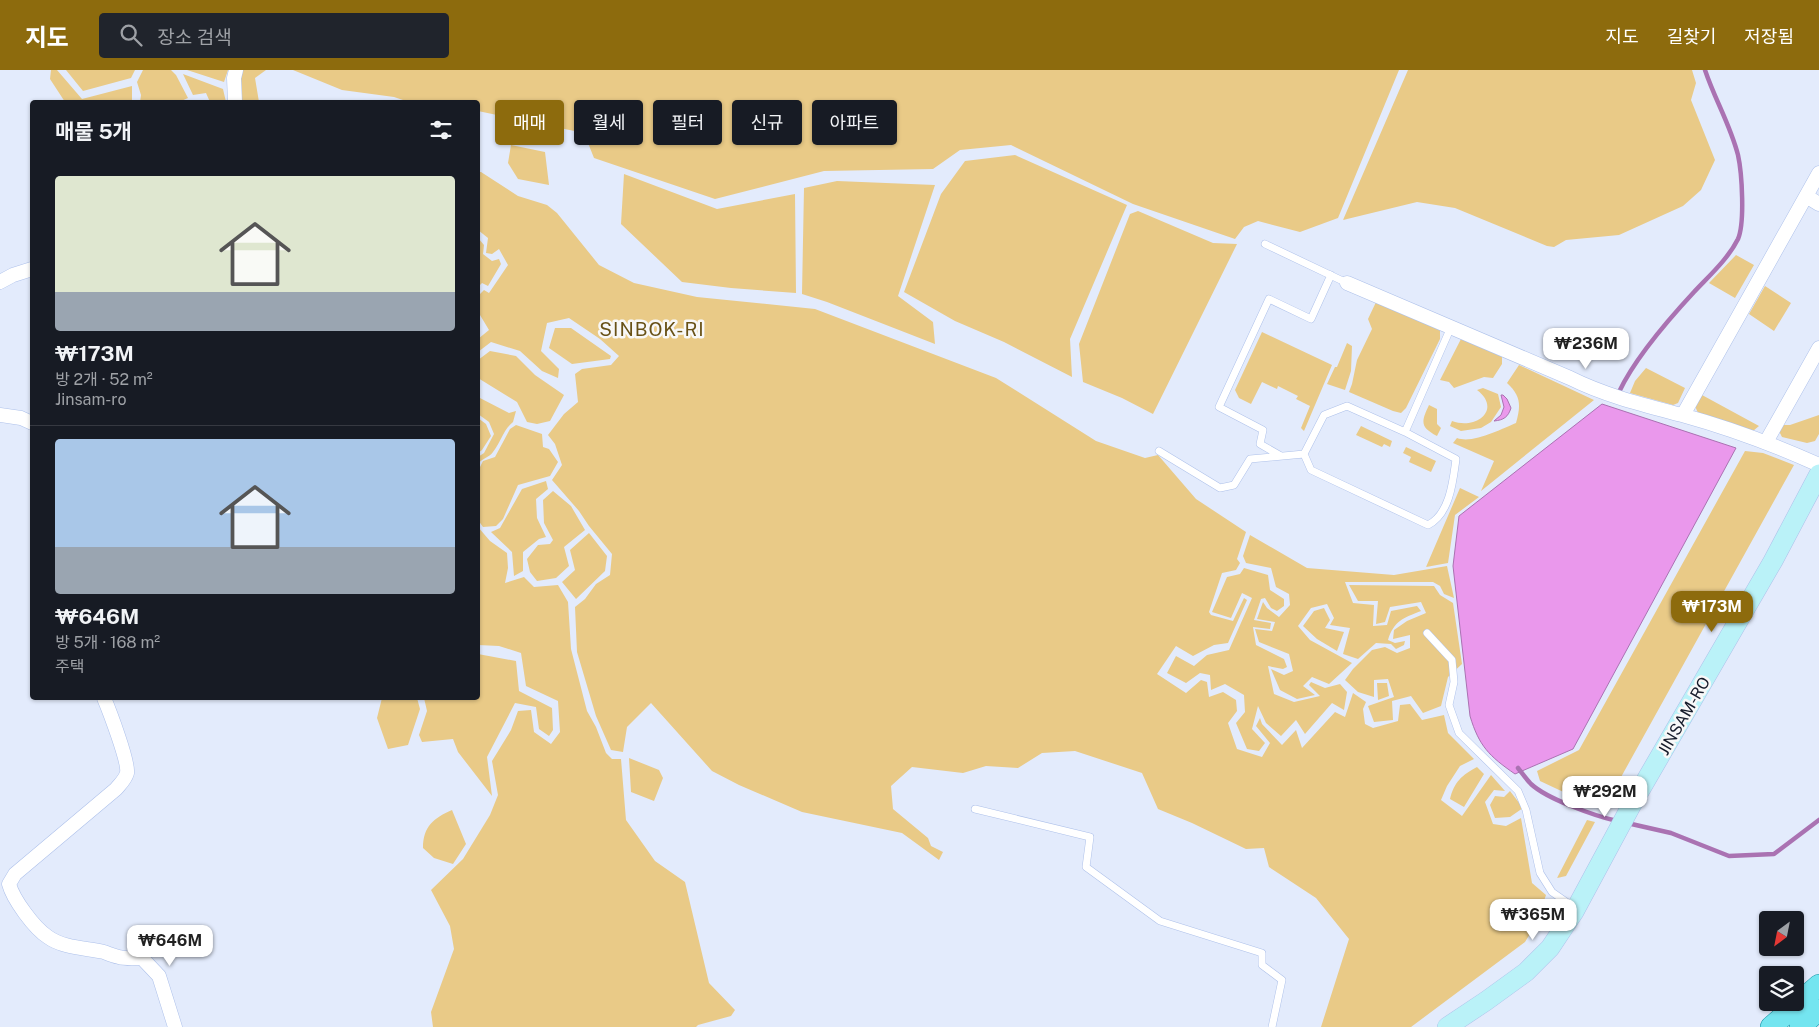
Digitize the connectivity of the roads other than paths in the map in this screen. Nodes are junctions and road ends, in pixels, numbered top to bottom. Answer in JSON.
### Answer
{"nodes":[{"id":1,"x":236,"y":70,"type":"edge"},
{"id":2,"x":235,"y":100,"type":"edge"},
{"id":3,"x":1819,"y":173,"type":"edge"},
{"id":4,"x":1806,"y":196,"type":"junction"},
{"id":5,"x":1819,"y":204,"type":"edge"},
{"id":6,"x":1265,"y":244,"type":"dead end"},
{"id":7,"x":30,"y":270,"type":"edge"},
{"id":8,"x":1331,"y":275,"type":"junction"},
{"id":9,"x":0,"y":282,"type":"edge"},
{"id":10,"x":1347,"y":283,"type":"joint"},
{"id":11,"x":1451,"y":327,"type":"junction"},
{"id":12,"x":1819,"y":348,"type":"edge"},
{"id":13,"x":0,"y":415,"type":"edge"},
{"id":14,"x":1683,"y":415,"type":"junction"},
{"id":15,"x":30,"y":422,"type":"edge"},
{"id":16,"x":1405,"y":432,"type":"junction"},
{"id":17,"x":1766,"y":442,"type":"junction"},
{"id":18,"x":1159,"y":451,"type":"dead end"},
{"id":19,"x":1304,"y":454,"type":"junction"},
{"id":20,"x":1281,"y":456,"type":"junction"},
{"id":21,"x":1819,"y":465,"type":"edge"},
{"id":22,"x":1819,"y":474,"type":"edge"},
{"id":23,"x":1427,"y":633,"type":"dead end"},
{"id":24,"x":105,"y":700,"type":"edge"},
{"id":25,"x":975,"y":809,"type":"dead end"},
{"id":26,"x":1576,"y":908,"type":"junction"},
{"id":27,"x":1819,"y":985,"type":"edge"},
{"id":28,"x":1819,"y":1010,"type":"edge"},
{"id":29,"x":175,"y":1027,"type":"edge"},
{"id":30,"x":1272,"y":1027,"type":"edge"},
{"id":31,"x":1447,"y":1027,"type":"edge"},
{"id":32,"x":1771,"y":1027,"type":"edge"},
{"id":33,"x":1800,"y":1027,"type":"edge"}],
"edges":[{"from":1,"to":2,"type":"street"},
{"from":3,"to":4,"type":"street"},
{"from":4,"to":5,"type":"street"},
{"from":4,"to":14,"type":"street"},
{"from":6,"to":8,"type":"lane"},
{"from":7,"to":9,"type":"street"},
{"from":8,"to":10,"type":"lane"},
{"from":8,"to":20,"type":"lane"},
{"from":10,"to":11,"type":"street"},
{"from":11,"to":14,"type":"street"},
{"from":11,"to":16,"type":"lane"},
{"from":12,"to":17,"type":"street"},
{"from":13,"to":15,"type":"street"},
{"from":14,"to":17,"type":"street"},
{"from":16,"to":19,"type":"lane"},
{"from":16,"to":19,"type":"lane"},
{"from":17,"to":21,"type":"street"},
{"from":18,"to":20,"type":"lane"},
{"from":19,"to":20,"type":"lane"},
{"from":22,"to":26,"type":"street","name":"JINSAM-RO"},
{"from":23,"to":26,"type":"lane"},
{"from":24,"to":29,"type":"street"},
{"from":25,"to":30,"type":"lane"},
{"from":26,"to":31,"type":"street","name":"JINSAM-RO"},
{"from":27,"to":32,"type":"main road"},
{"from":28,"to":33,"type":"main road"}]}
